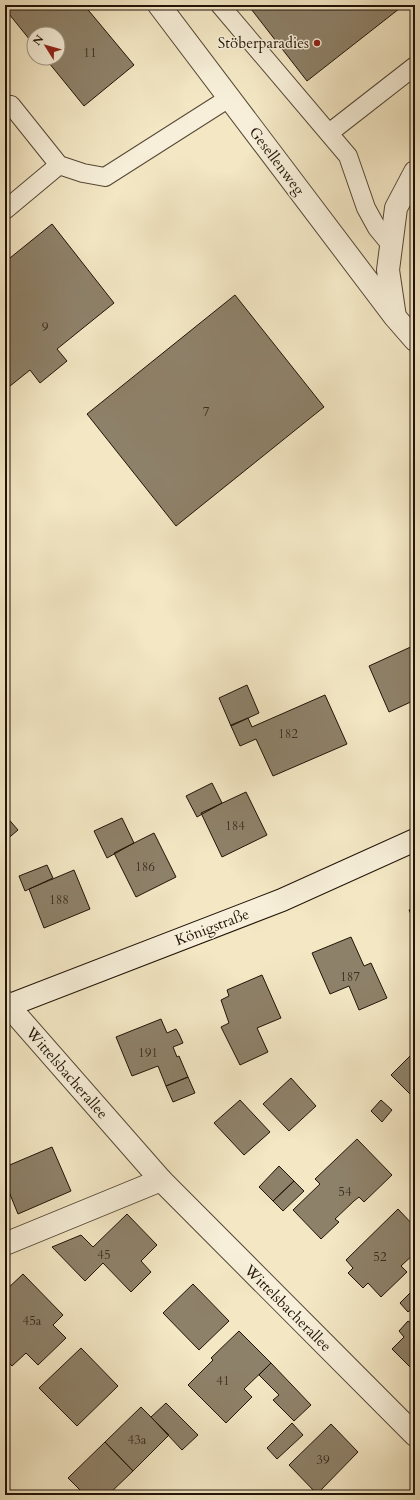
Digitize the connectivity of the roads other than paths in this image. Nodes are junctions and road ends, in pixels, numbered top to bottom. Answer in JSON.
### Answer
{"nodes":[{"id":1,"x":159,"y":5,"type":"edge"},
{"id":2,"x":220,"y":5,"type":"edge"},
{"id":3,"x":415,"y":66,"type":"edge"},
{"id":4,"x":229,"y":98,"type":"junction"},
{"id":5,"x":11,"y":105,"type":"dead end"},
{"id":6,"x":329,"y":133,"type":"junction"},
{"id":7,"x":59,"y":164,"type":"junction"},
{"id":8,"x":415,"y":172,"type":"edge"},
{"id":9,"x":5,"y":210,"type":"edge"},
{"id":10,"x":391,"y":245,"type":"junction"},
{"id":11,"x":395,"y":316,"type":"junction"},
{"id":12,"x":415,"y":340,"type":"edge"},
{"id":13,"x":415,"y":840,"type":"edge"},
{"id":14,"x":6,"y":1005,"type":"edge"},
{"id":15,"x":161,"y":1180,"type":"junction"},
{"id":16,"x":5,"y":1244,"type":"edge"},
{"id":17,"x":415,"y":1436,"type":"edge"}],
"edges":[{"from":1,"to":4,"type":"street","name":"Gesellenweg"},
{"from":2,"to":6,"type":"lane"},
{"from":3,"to":6,"type":"lane"},
{"from":4,"to":7,"type":"lane"},
{"from":4,"to":11,"type":"street","name":"Gesellenweg"},
{"from":5,"to":7,"type":"lane"},
{"from":6,"to":10,"type":"lane"},
{"from":7,"to":9,"type":"lane"},
{"from":8,"to":10,"type":"street"},
{"from":10,"to":11,"type":"street"},
{"from":11,"to":12,"type":"street","name":"Gesellenweg"},
{"from":13,"to":14,"type":"street","name":"Königstraße"},
{"from":14,"to":15,"type":"street","name":"Wittelsbacherallee"},
{"from":15,"to":16,"type":"street"},
{"from":15,"to":17,"type":"street","name":"Wittelsbacherallee"}]}
